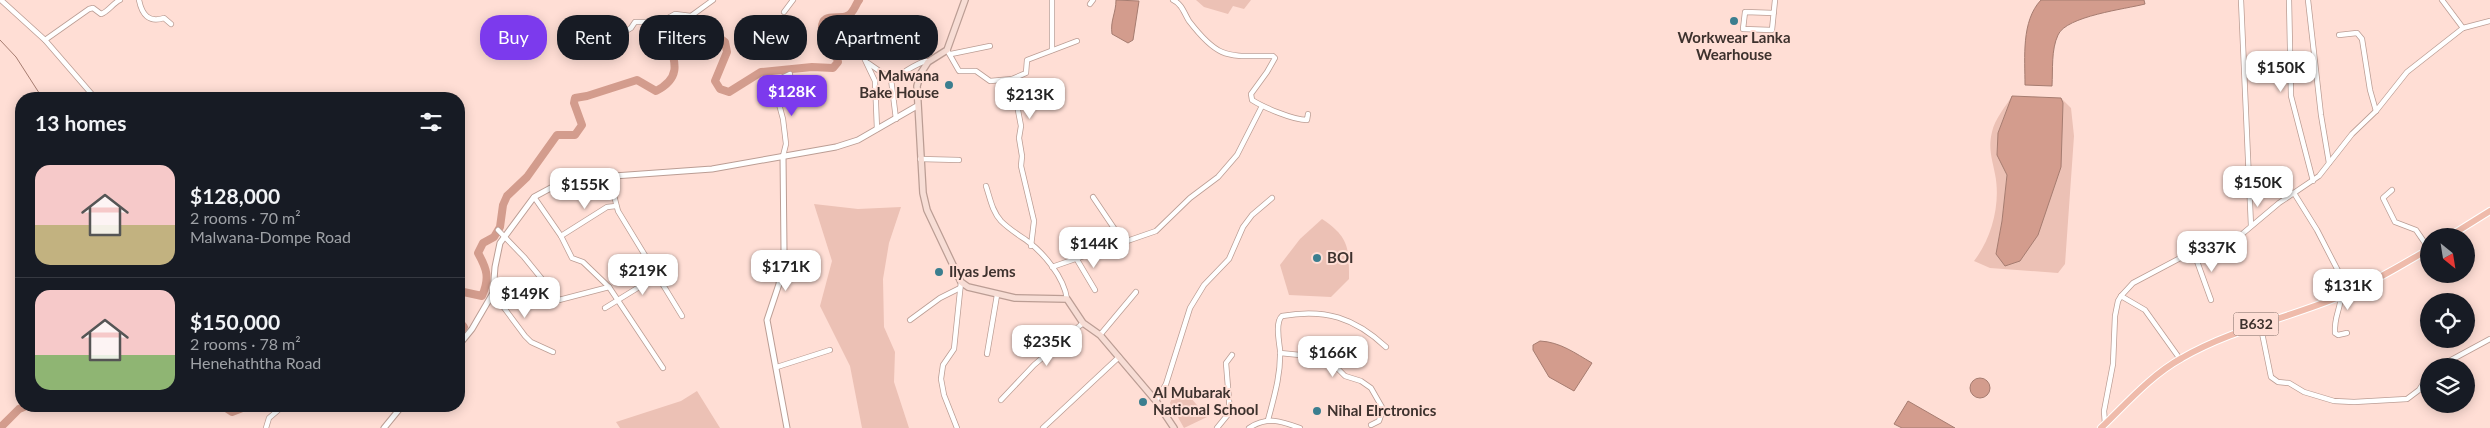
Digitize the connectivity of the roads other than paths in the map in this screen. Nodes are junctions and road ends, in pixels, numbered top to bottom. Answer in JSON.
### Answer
{"nodes":[{"id":1,"x":1,"y":0,"type":"edge"},
{"id":2,"x":120,"y":0,"type":"edge"},
{"id":3,"x":138,"y":0,"type":"edge"},
{"id":4,"x":712,"y":0,"type":"edge"},
{"id":5,"x":793,"y":0,"type":"edge"},
{"id":6,"x":965,"y":0,"type":"edge"},
{"id":7,"x":1052,"y":0,"type":"edge"},
{"id":8,"x":1173,"y":0,"type":"edge"},
{"id":9,"x":1775,"y":0,"type":"edge"},
{"id":10,"x":2241,"y":0,"type":"edge"},
{"id":11,"x":2289,"y":0,"type":"edge"},
{"id":12,"x":2308,"y":0,"type":"edge"},
{"id":13,"x":2442,"y":0,"type":"edge"},
{"id":14,"x":784,"y":12,"type":"dead end"},
{"id":15,"x":1774,"y":13,"type":"junction"},
{"id":16,"x":2490,"y":21,"type":"edge"},
{"id":17,"x":171,"y":24,"type":"dead end"},
{"id":18,"x":2463,"y":28,"type":"junction"},
{"id":19,"x":629,"y":29,"type":"edge"},
{"id":20,"x":2338,"y":35,"type":"dead end"},
{"id":21,"x":45,"y":40,"type":"junction"},
{"id":22,"x":1077,"y":41,"type":"dead end"},
{"id":23,"x":990,"y":46,"type":"dead end"},
{"id":24,"x":1052,"y":50,"type":"junction"},
{"id":25,"x":949,"y":52,"type":"junction"},
{"id":26,"x":866,"y":60,"type":"edge"},
{"id":27,"x":928,"y":62,"type":"junction"},
{"id":28,"x":867,"y":63,"type":"junction"},
{"id":29,"x":790,"y":74,"type":"dead end"},
{"id":30,"x":1012,"y":79,"type":"junction"},
{"id":31,"x":891,"y":80,"type":"junction"},
{"id":32,"x":90,"y":92,"type":"edge"},
{"id":33,"x":917,"y":106,"type":"junction"},
{"id":34,"x":1262,"y":106,"type":"junction"},
{"id":35,"x":2376,"y":111,"type":"junction"},
{"id":36,"x":1308,"y":114,"type":"dead end"},
{"id":37,"x":896,"y":119,"type":"junction"},
{"id":38,"x":878,"y":129,"type":"junction"},
{"id":39,"x":783,"y":156,"type":"junction"},
{"id":40,"x":920,"y":159,"type":"junction"},
{"id":41,"x":959,"y":160,"type":"dead end"},
{"id":42,"x":2330,"y":163,"type":"junction"},
{"id":43,"x":609,"y":176,"type":"junction"},
{"id":44,"x":2313,"y":181,"type":"junction"},
{"id":45,"x":986,"y":186,"type":"dead end"},
{"id":46,"x":2392,"y":190,"type":"dead end"},
{"id":47,"x":2294,"y":193,"type":"junction"},
{"id":48,"x":534,"y":197,"type":"junction"},
{"id":49,"x":1093,"y":197,"type":"dead end"},
{"id":50,"x":1272,"y":198,"type":"dead end"},
{"id":51,"x":616,"y":206,"type":"junction"},
{"id":52,"x":2490,"y":211,"type":"edge"},
{"id":53,"x":2251,"y":226,"type":"junction"},
{"id":54,"x":2463,"y":228,"type":"edge"},
{"id":55,"x":498,"y":230,"type":"dead end"},
{"id":56,"x":561,"y":236,"type":"junction"},
{"id":57,"x":2420,"y":236,"type":"edge"},
{"id":58,"x":504,"y":237,"type":"junction"},
{"id":59,"x":1124,"y":243,"type":"junction"},
{"id":60,"x":1031,"y":246,"type":"junction"},
{"id":61,"x":2194,"y":253,"type":"junction"},
{"id":62,"x":2420,"y":254,"type":"edge"},
{"id":63,"x":1076,"y":258,"type":"junction"},
{"id":64,"x":1052,"y":267,"type":"junction"},
{"id":65,"x":657,"y":276,"type":"junction"},
{"id":66,"x":960,"y":285,"type":"junction"},
{"id":67,"x":609,"y":287,"type":"junction"},
{"id":68,"x":1095,"y":290,"type":"dead end"},
{"id":69,"x":1136,"y":292,"type":"dead end"},
{"id":70,"x":2349,"y":292,"type":"junction"},
{"id":71,"x":493,"y":293,"type":"junction"},
{"id":72,"x":997,"y":295,"type":"junction"},
{"id":73,"x":2121,"y":296,"type":"junction"},
{"id":74,"x":2340,"y":296,"type":"junction"},
{"id":75,"x":619,"y":299,"type":"junction"},
{"id":76,"x":1067,"y":299,"type":"junction"},
{"id":77,"x":2211,"y":300,"type":"dead end"},
{"id":78,"x":605,"y":308,"type":"dead end"},
{"id":79,"x":682,"y":316,"type":"dead end"},
{"id":80,"x":910,"y":320,"type":"dead end"},
{"id":81,"x":1083,"y":323,"type":"junction"},
{"id":82,"x":2260,"y":323,"type":"junction"},
{"id":83,"x":2347,"y":333,"type":"dead end"},
{"id":84,"x":1100,"y":335,"type":"junction"},
{"id":85,"x":465,"y":338,"type":"edge"},
{"id":86,"x":2490,"y":338,"type":"edge"},
{"id":87,"x":1386,"y":347,"type":"dead end"},
{"id":88,"x":830,"y":350,"type":"dead end"},
{"id":89,"x":553,"y":352,"type":"dead end"},
{"id":90,"x":1280,"y":353,"type":"junction"},
{"id":91,"x":987,"y":354,"type":"dead end"},
{"id":92,"x":1232,"y":356,"type":"dead end"},
{"id":93,"x":1120,"y":358,"type":"junction"},
{"id":94,"x":2454,"y":358,"type":"edge"},
{"id":95,"x":2180,"y":359,"type":"junction"},
{"id":96,"x":777,"y":367,"type":"junction"},
{"id":97,"x":663,"y":368,"type":"dead end"},
{"id":98,"x":2420,"y":388,"type":"edge"},
{"id":99,"x":1001,"y":400,"type":"dead end"},
{"id":100,"x":1156,"y":401,"type":"junction"},
{"id":101,"x":276,"y":412,"type":"edge"},
{"id":102,"x":397,"y":412,"type":"edge"},
{"id":103,"x":1268,"y":420,"type":"junction"},
{"id":104,"x":1371,"y":426,"type":"dead end"},
{"id":105,"x":2103,"y":426,"type":"edge"},
{"id":106,"x":266,"y":428,"type":"edge"},
{"id":107,"x":384,"y":428,"type":"edge"},
{"id":108,"x":787,"y":428,"type":"edge"},
{"id":109,"x":957,"y":428,"type":"edge"},
{"id":110,"x":1043,"y":428,"type":"edge"},
{"id":111,"x":1173,"y":428,"type":"edge"},
{"id":112,"x":1217,"y":428,"type":"edge"},
{"id":113,"x":1249,"y":428,"type":"edge"},
{"id":114,"x":1300,"y":428,"type":"edge"}],
"edges":[{"from":1,"to":21,"type":"street"},
{"from":2,"to":21,"type":"street"},
{"from":3,"to":17,"type":"street"},
{"from":4,"to":19,"type":"street"},
{"from":5,"to":14,"type":"street"},
{"from":6,"to":25,"type":"main road"},
{"from":7,"to":24,"type":"street"},
{"from":8,"to":34,"type":"street"},
{"from":9,"to":15,"type":"street"},
{"from":10,"to":53,"type":"street"},
{"from":11,"to":44,"type":"street"},
{"from":12,"to":42,"type":"street"},
{"from":13,"to":18,"type":"street"},
{"from":15,"to":15,"type":"street"},
{"from":16,"to":18,"type":"street"},
{"from":18,"to":35,"type":"street"},
{"from":20,"to":35,"type":"street"},
{"from":21,"to":32,"type":"street"},
{"from":22,"to":24,"type":"street"},
{"from":23,"to":25,"type":"street"},
{"from":24,"to":30,"type":"street"},
{"from":25,"to":27,"type":"main road"},
{"from":25,"to":30,"type":"street"},
{"from":26,"to":28,"type":"street"},
{"from":27,"to":31,"type":"street"},
{"from":27,"to":33,"type":"main road"},
{"from":28,"to":31,"type":"street"},
{"from":28,"to":38,"type":"street"},
{"from":29,"to":39,"type":"street"},
{"from":30,"to":60,"type":"street"},
{"from":31,"to":37,"type":"street"},
{"from":33,"to":37,"type":"street"},
{"from":33,"to":40,"type":"main road"},
{"from":34,"to":36,"type":"street"},
{"from":34,"to":59,"type":"street"},
{"from":35,"to":42,"type":"street"},
{"from":37,"to":38,"type":"street"},
{"from":38,"to":39,"type":"street"},
{"from":39,"to":43,"type":"street"},
{"from":39,"to":96,"type":"street"},
{"from":40,"to":41,"type":"street"},
{"from":40,"to":66,"type":"main road"},
{"from":42,"to":44,"type":"street"},
{"from":43,"to":48,"type":"street"},
{"from":43,"to":51,"type":"street"},
{"from":44,"to":47,"type":"street"},
{"from":45,"to":60,"type":"street"},
{"from":46,"to":57,"type":"street"},
{"from":47,"to":53,"type":"street"},
{"from":47,"to":70,"type":"street"},
{"from":48,"to":56,"type":"street"},
{"from":48,"to":58,"type":"street"},
{"from":49,"to":59,"type":"street"},
{"from":50,"to":100,"type":"street"},
{"from":51,"to":56,"type":"street"},
{"from":51,"to":65,"type":"street"},
{"from":52,"to":54,"type":"main road"},
{"from":53,"to":61,"type":"street"},
{"from":55,"to":58,"type":"street"},
{"from":56,"to":67,"type":"street"},
{"from":58,"to":67,"type":"street"},
{"from":58,"to":71,"type":"street"},
{"from":59,"to":63,"type":"street"},
{"from":60,"to":64,"type":"street"},
{"from":61,"to":73,"type":"street"},
{"from":61,"to":77,"type":"street"},
{"from":62,"to":70,"type":"main road","number":"B632"},
{"from":63,"to":64,"type":"street"},
{"from":63,"to":68,"type":"street"},
{"from":64,"to":76,"type":"street"},
{"from":65,"to":75,"type":"street"},
{"from":65,"to":79,"type":"street"},
{"from":66,"to":72,"type":"main road"},
{"from":66,"to":80,"type":"street"},
{"from":66,"to":109,"type":"street"},
{"from":67,"to":75,"type":"street"},
{"from":69,"to":84,"type":"street"},
{"from":70,"to":74,"type":"main road","number":"B632"},
{"from":71,"to":85,"type":"street"},
{"from":71,"to":89,"type":"street"},
{"from":72,"to":76,"type":"main road"},
{"from":72,"to":91,"type":"street"},
{"from":73,"to":95,"type":"street"},
{"from":73,"to":105,"type":"street"},
{"from":74,"to":82,"type":"main road","number":"B632"},
{"from":74,"to":83,"type":"street"},
{"from":75,"to":78,"type":"street"},
{"from":75,"to":97,"type":"street"},
{"from":76,"to":81,"type":"main road"},
{"from":81,"to":84,"type":"main road"},
{"from":81,"to":99,"type":"street"},
{"from":82,"to":95,"type":"main road","number":"B632"},
{"from":82,"to":98,"type":"street"},
{"from":84,"to":93,"type":"main road"},
{"from":86,"to":94,"type":"street"},
{"from":87,"to":90,"type":"street"},
{"from":88,"to":96,"type":"street"},
{"from":90,"to":103,"type":"street"},
{"from":90,"to":104,"type":"street"},
{"from":92,"to":112,"type":"street"},
{"from":93,"to":100,"type":"main road"},
{"from":93,"to":110,"type":"street"},
{"from":95,"to":105,"type":"main road","number":"B632"},
{"from":96,"to":108,"type":"street"},
{"from":100,"to":111,"type":"main road"},
{"from":101,"to":106,"type":"street"},
{"from":102,"to":107,"type":"street"},
{"from":103,"to":113,"type":"street"},
{"from":103,"to":114,"type":"street"}]}
